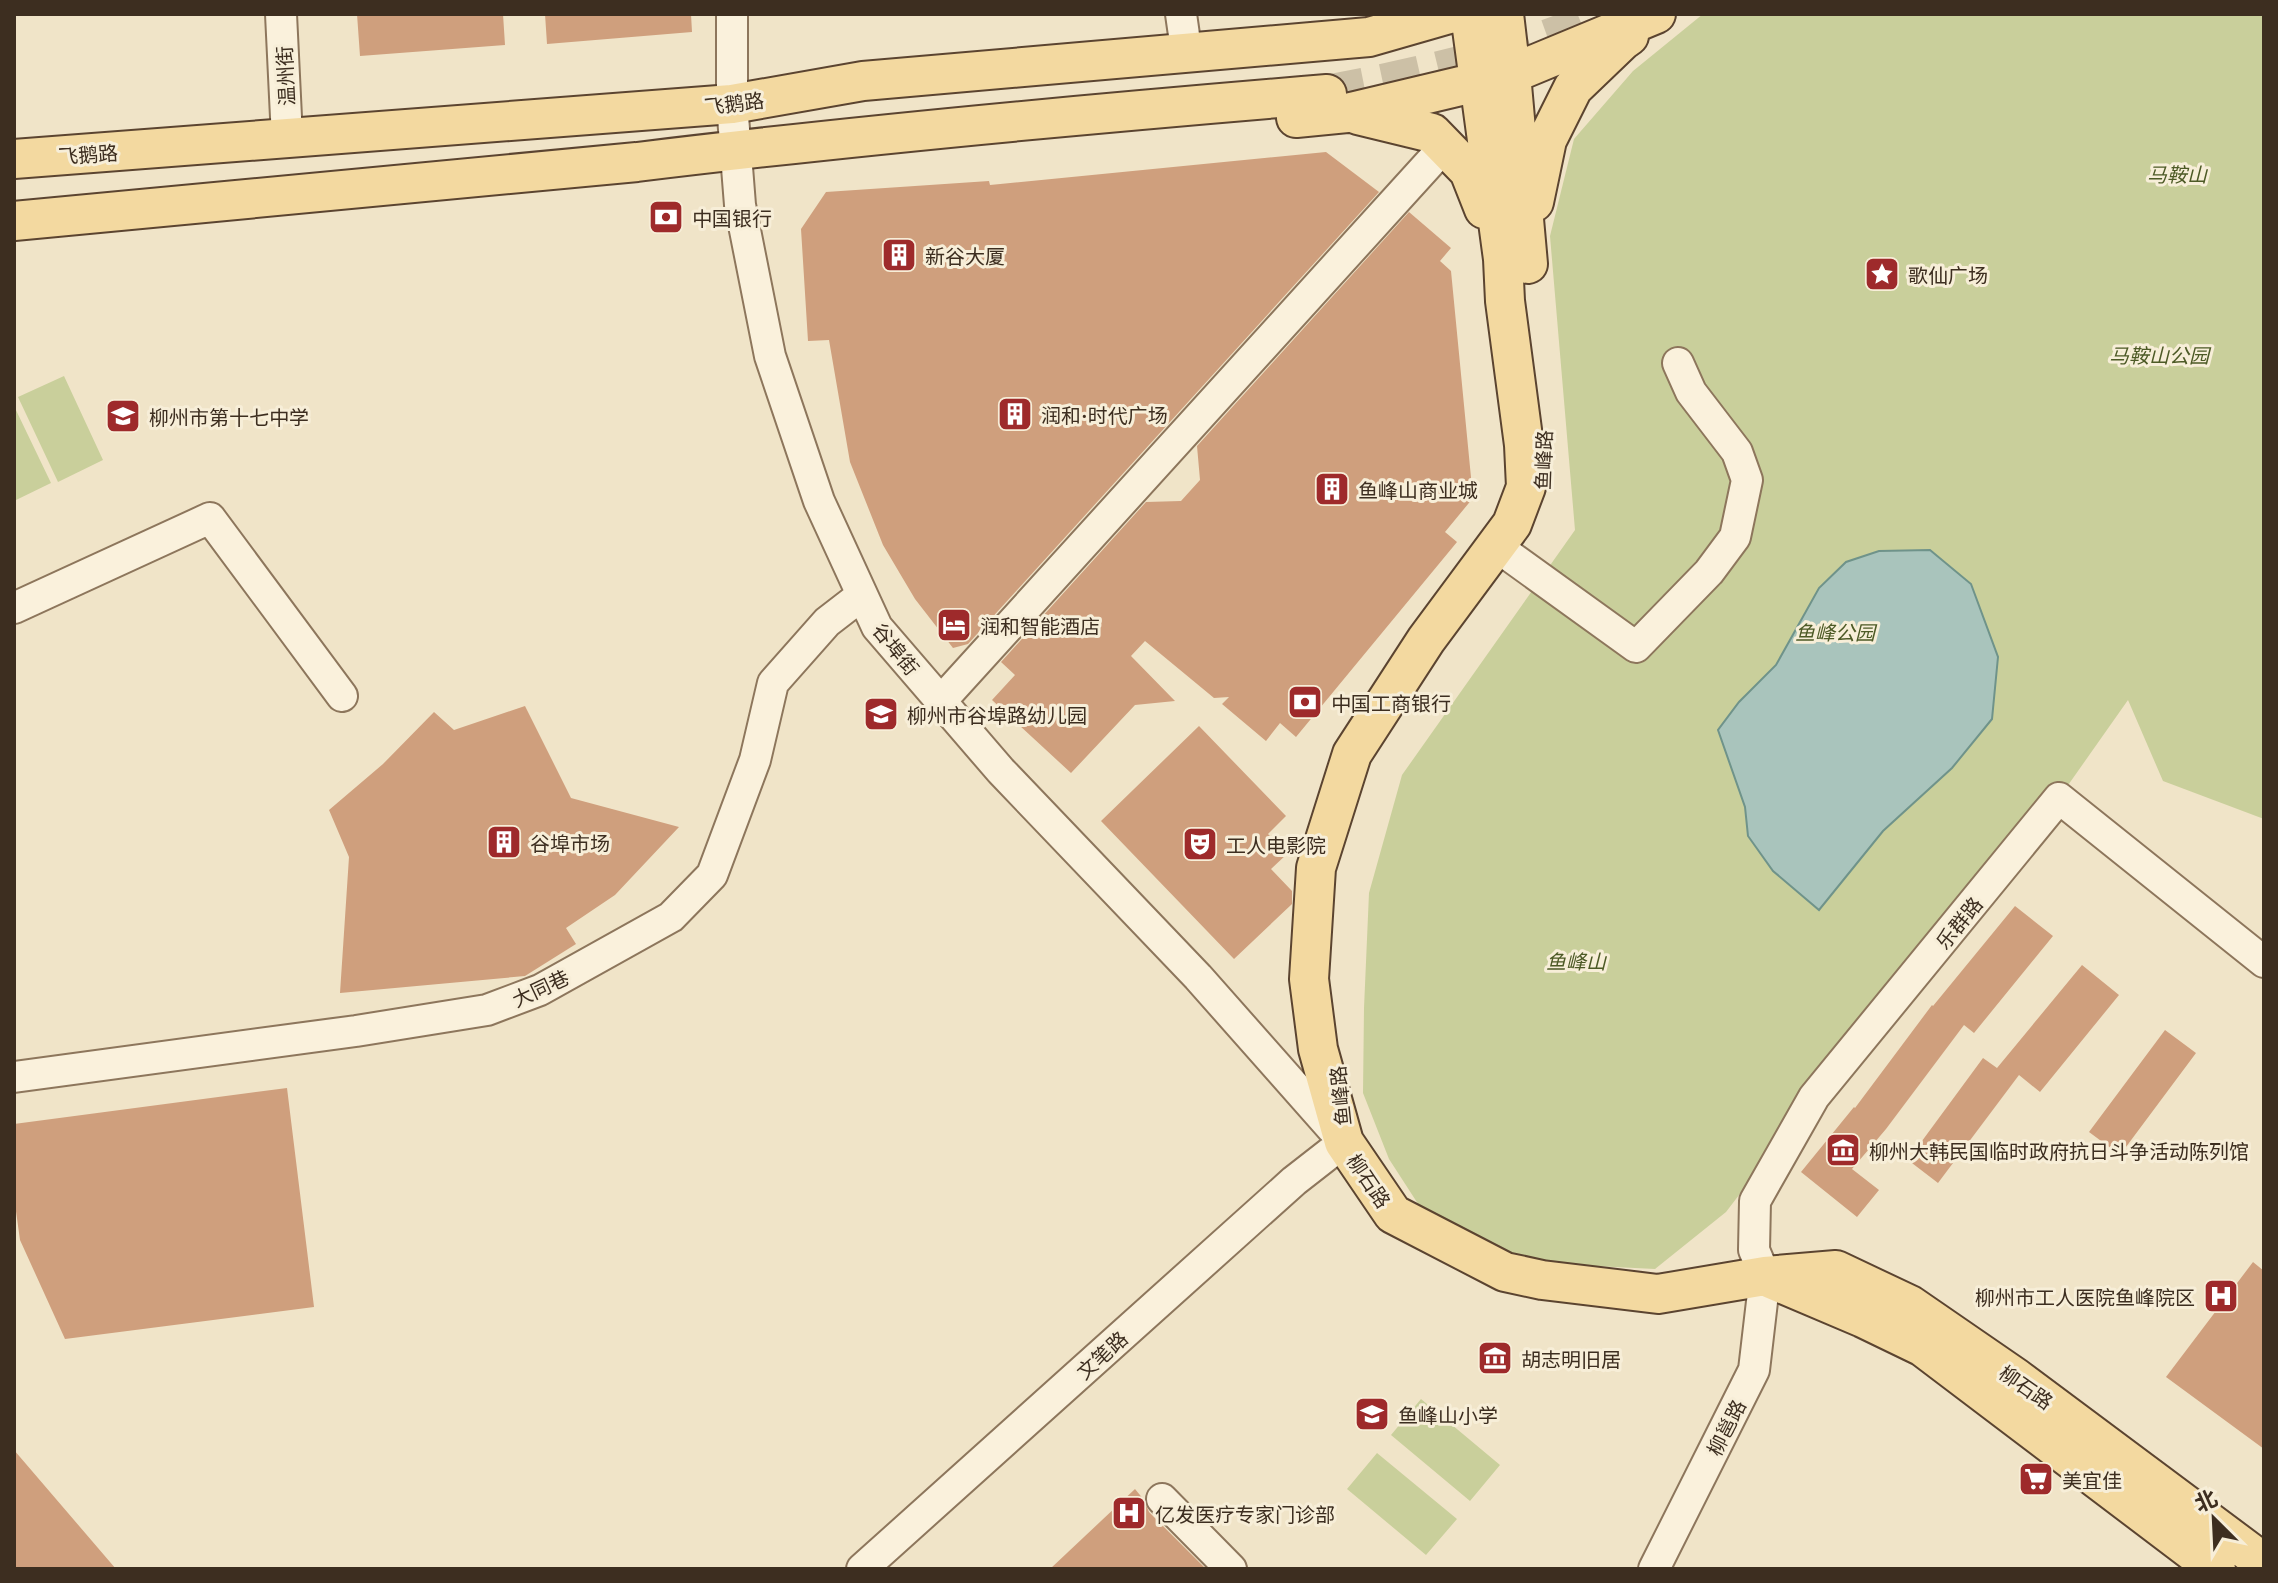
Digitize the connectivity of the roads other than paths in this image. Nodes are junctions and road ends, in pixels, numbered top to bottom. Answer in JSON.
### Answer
{"nodes":[{"id":1,"x":281,"y":14,"type":"edge"},
{"id":2,"x":732,"y":14,"type":"edge"},
{"id":3,"x":1449,"y":14,"type":"edge"},
{"id":4,"x":1470,"y":14,"type":"edge"},
{"id":5,"x":1504,"y":14,"type":"edge"},
{"id":6,"x":1656,"y":14,"type":"edge"},
{"id":7,"x":1669,"y":14,"type":"edge"},
{"id":8,"x":1495,"y":78,"type":"junction"},
{"id":9,"x":732,"y":104,"type":"junction"},
{"id":10,"x":1337,"y":104,"type":"junction"},
{"id":11,"x":287,"y":138,"type":"junction"},
{"id":12,"x":1445,"y":146,"type":"junction"},
{"id":13,"x":736,"y":150,"type":"junction"},
{"id":14,"x":14,"y":159,"type":"edge"},
{"id":15,"x":14,"y":221,"type":"edge"},
{"id":16,"x":1515,"y":256,"type":"junction"},
{"id":17,"x":1678,"y":363,"type":"dead end"},
{"id":18,"x":1502,"y":551,"type":"junction"},
{"id":19,"x":862,"y":595,"type":"junction"},
{"id":20,"x":14,"y":608,"type":"edge"},
{"id":21,"x":342,"y":696,"type":"dead end"},
{"id":22,"x":941,"y":701,"type":"junction"},
{"id":23,"x":2264,"y":962,"type":"edge"},
{"id":24,"x":14,"y":1077,"type":"edge"},
{"id":25,"x":1344,"y":1142,"type":"junction"},
{"id":26,"x":1765,"y":1276,"type":"junction"},
{"id":27,"x":1162,"y":1499,"type":"dead end"},
{"id":28,"x":2264,"y":1563,"type":"edge"},
{"id":29,"x":862,"y":1569,"type":"edge"},
{"id":30,"x":1231,"y":1569,"type":"edge"},
{"id":31,"x":1654,"y":1569,"type":"edge"},
{"id":32,"x":2216,"y":1569,"type":"edge"}],
"edges":[{"from":1,"to":11,"type":"street","name":"温州街"},
{"from":2,"to":9,"type":"street","name":"谷埠街"},
{"from":3,"to":9,"type":"main road","name":"飞鹅路"},
{"from":4,"to":8,"type":"main road","name":"鱼峰路"},
{"from":5,"to":8,"type":"main road","name":"鱼峰路"},
{"from":6,"to":8,"type":"main road"},
{"from":7,"to":16,"type":"main road"},
{"from":8,"to":10,"type":"main road"},
{"from":8,"to":16,"type":"main road","name":"鱼峰路"},
{"from":9,"to":11,"type":"main road","name":"飞鹅路"},
{"from":9,"to":13,"type":"street","name":"谷埠街"},
{"from":10,"to":12,"type":"main road"},
{"from":10,"to":13,"type":"main road"},
{"from":11,"to":14,"type":"main road","name":"飞鹅路"},
{"from":12,"to":16,"type":"main road"},
{"from":12,"to":22,"type":"street"},
{"from":13,"to":15,"type":"main road"},
{"from":13,"to":19,"type":"street","name":"谷埠街"},
{"from":16,"to":18,"type":"main road","name":"鱼峰路"},
{"from":17,"to":18,"type":"street"},
{"from":18,"to":25,"type":"main road","name":"鱼峰路"},
{"from":19,"to":22,"type":"street","name":"谷埠街"},
{"from":19,"to":24,"type":"street","name":"大同巷"},
{"from":20,"to":21,"type":"street"},
{"from":22,"to":25,"type":"street","name":"谷埠街"},
{"from":23,"to":26,"type":"street","name":"乐群路"},
{"from":25,"to":26,"type":"main road","name":"柳石路"},
{"from":25,"to":29,"type":"street","name":"文笔路"},
{"from":26,"to":28,"type":"main road","name":"柳石路"},
{"from":26,"to":31,"type":"street","name":"柳邕路"},
{"from":26,"to":32,"type":"main road","name":"柳石路"},
{"from":27,"to":30,"type":"street"}]}
